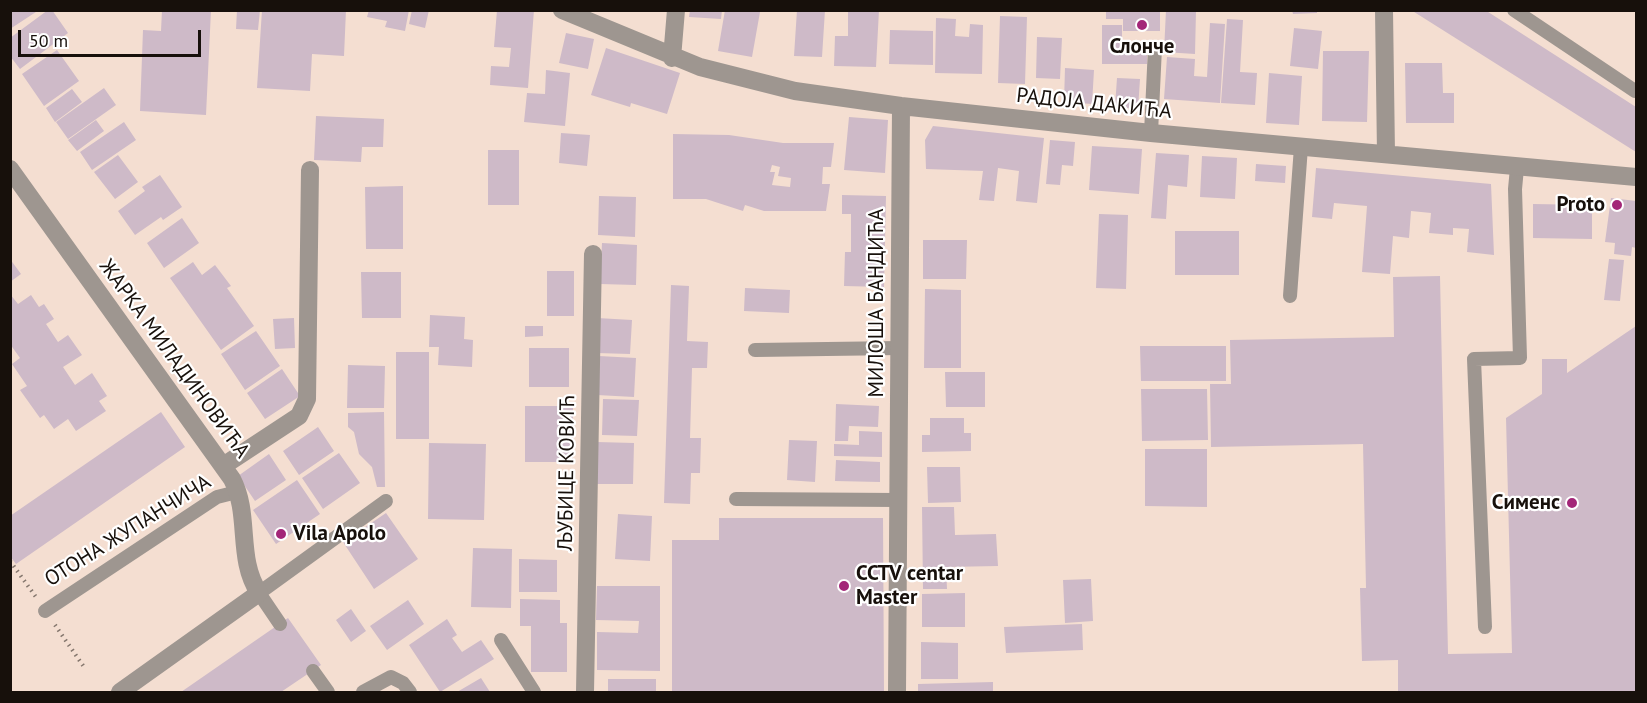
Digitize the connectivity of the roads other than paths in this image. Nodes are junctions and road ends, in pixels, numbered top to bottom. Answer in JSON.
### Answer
{"nodes":[{"id":1,"x":562,"y":10,"type":"edge"},
{"id":2,"x":676,"y":10,"type":"edge"},
{"id":3,"x":1384,"y":10,"type":"edge"},
{"id":4,"x":1514,"y":10,"type":"edge"},
{"id":5,"x":1155,"y":47,"type":"dead end"},
{"id":6,"x":672,"y":58,"type":"junction"},
{"id":7,"x":1635,"y":91,"type":"edge"},
{"id":8,"x":901,"y":106,"type":"junction"},
{"id":9,"x":1151,"y":134,"type":"junction"},
{"id":10,"x":1301,"y":147,"type":"junction"},
{"id":11,"x":1386,"y":154,"type":"junction"},
{"id":12,"x":1517,"y":168,"type":"junction"},
{"id":13,"x":10,"y":169,"type":"edge"},
{"id":14,"x":310,"y":170,"type":"dead end"},
{"id":15,"x":1636,"y":177,"type":"edge"},
{"id":16,"x":593,"y":254,"type":"dead end"},
{"id":17,"x":1290,"y":296,"type":"dead end"},
{"id":18,"x":899,"y":348,"type":"junction"},
{"id":19,"x":754,"y":350,"type":"dead end"},
{"id":20,"x":223,"y":466,"type":"junction"},
{"id":21,"x":237,"y":492,"type":"junction"},
{"id":22,"x":736,"y":500,"type":"dead end"},
{"id":23,"x":898,"y":500,"type":"junction"},
{"id":24,"x":386,"y":501,"type":"dead end"},
{"id":25,"x":259,"y":593,"type":"junction"},
{"id":26,"x":45,"y":610,"type":"dead end"},
{"id":27,"x":280,"y":624,"type":"dead end"},
{"id":28,"x":1485,"y":627,"type":"dead end"},
{"id":29,"x":501,"y":640,"type":"dead end"},
{"id":30,"x":313,"y":671,"type":"dead end"},
{"id":31,"x":120,"y":693,"type":"edge"},
{"id":32,"x":328,"y":693,"type":"edge"},
{"id":33,"x":363,"y":693,"type":"edge"},
{"id":34,"x":410,"y":693,"type":"edge"},
{"id":35,"x":534,"y":693,"type":"edge"},
{"id":36,"x":585,"y":693,"type":"edge"},
{"id":37,"x":897,"y":693,"type":"edge"}],
"edges":[{"from":1,"to":6,"type":"street","name":"РАДОЈА ДАКИЋА"},
{"from":2,"to":6,"type":"street"},
{"from":3,"to":11,"type":"street"},
{"from":4,"to":7,"type":"lane"},
{"from":5,"to":9,"type":"lane"},
{"from":6,"to":8,"type":"street","name":"РАДОЈА ДАКИЋА"},
{"from":8,"to":9,"type":"street","name":"РАДОЈА ДАКИЋА"},
{"from":8,"to":18,"type":"street","name":"МИЛОША БАНДИЋА"},
{"from":9,"to":10,"type":"street","name":"РАДОЈА ДАКИЋА"},
{"from":10,"to":11,"type":"street","name":"РАДОЈА ДАКИЋА"},
{"from":10,"to":17,"type":"lane"},
{"from":11,"to":12,"type":"street","name":"РАДОЈА ДАКИЋА"},
{"from":12,"to":15,"type":"street","name":"РАДОЈА ДАКИЋА"},
{"from":12,"to":28,"type":"lane"},
{"from":13,"to":20,"type":"street","name":"ЖАРКА МИЛАДИНОВИЋА"},
{"from":14,"to":20,"type":"street"},
{"from":16,"to":36,"type":"street","name":"ЉУБИЦЕ КОВИЋ"},
{"from":18,"to":19,"type":"lane"},
{"from":18,"to":23,"type":"street","name":"МИЛОША БАНДИЋА"},
{"from":20,"to":21,"type":"street","name":"ЖАРКА МИЛАДИНОВИЋА"},
{"from":21,"to":25,"type":"street","name":"ЖАРКА МИЛАДИНОВИЋА"},
{"from":21,"to":26,"type":"lane","name":"ОТОНА ЖУПАНЧИЧА"},
{"from":22,"to":23,"type":"lane"},
{"from":23,"to":37,"type":"street","name":"МИЛОША БАНДИЋА"},
{"from":24,"to":25,"type":"lane"},
{"from":25,"to":27,"type":"lane","name":"ЖАРКА МИЛАДИНОВИЋА"},
{"from":25,"to":31,"type":"street"},
{"from":29,"to":35,"type":"lane"},
{"from":30,"to":32,"type":"lane"},
{"from":33,"to":34,"type":"lane"}]}
